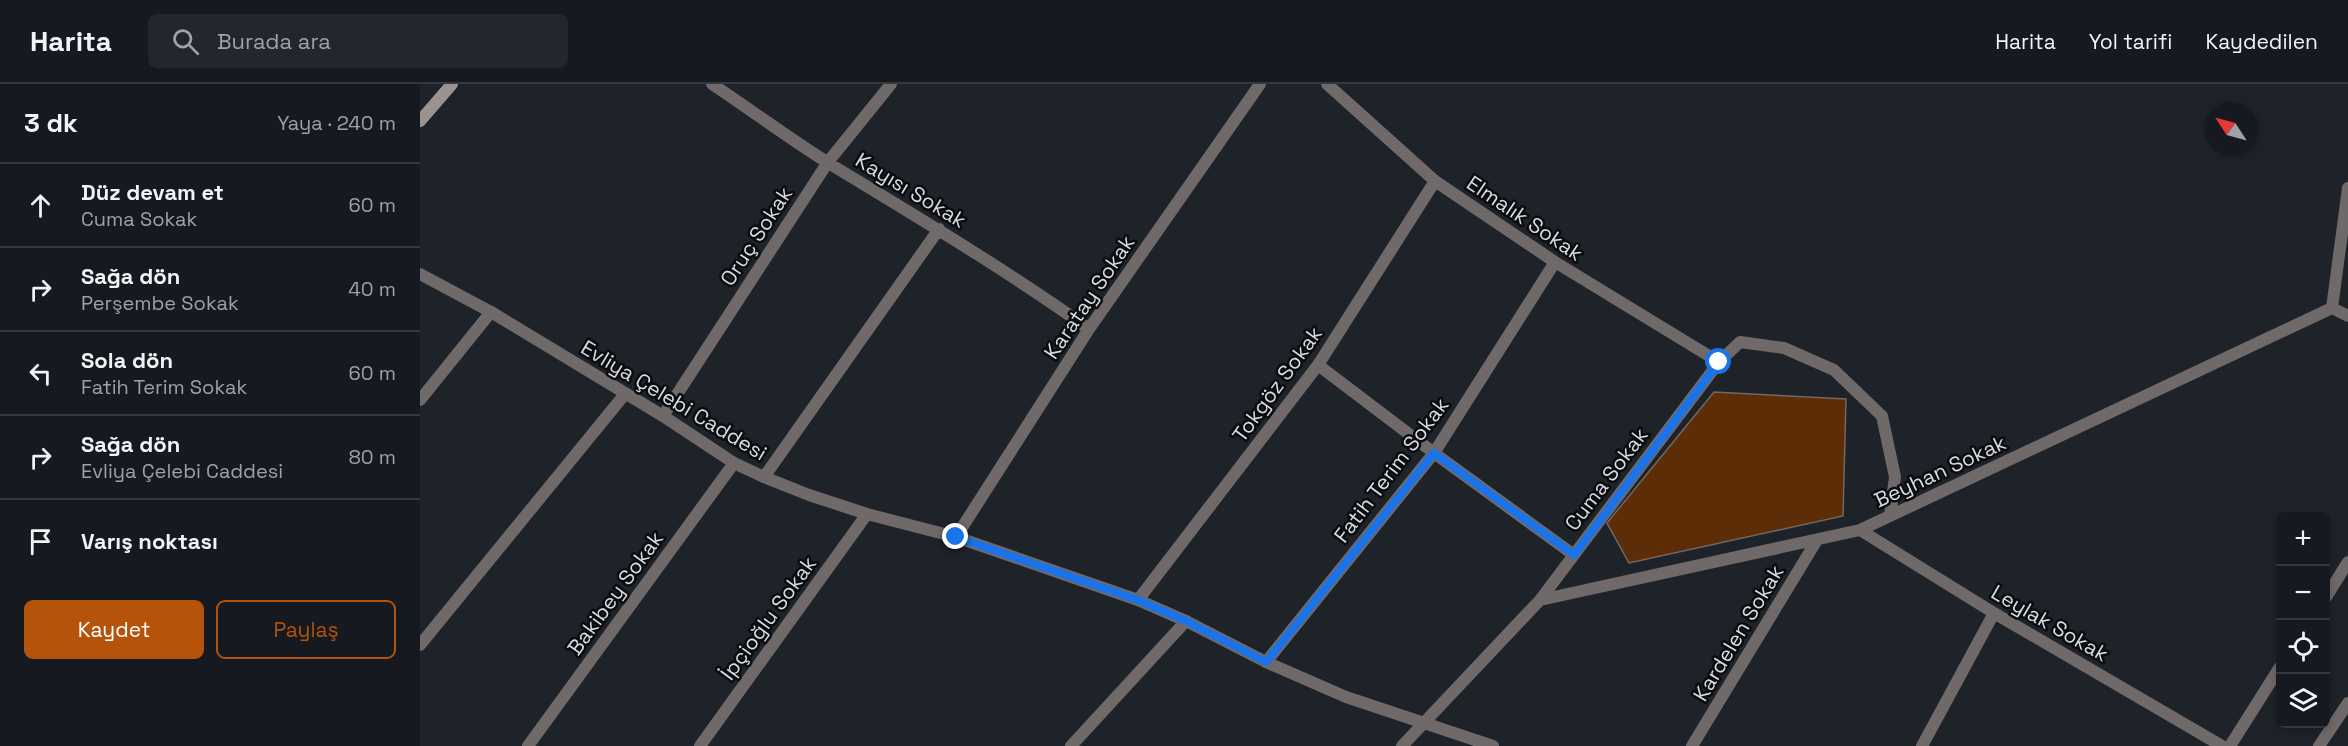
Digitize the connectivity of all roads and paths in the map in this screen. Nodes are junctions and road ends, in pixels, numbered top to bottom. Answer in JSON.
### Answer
{"nodes":[{"id":1,"x":452,"y":84,"type":"edge"},
{"id":2,"x":712,"y":84,"type":"edge"},
{"id":3,"x":891,"y":84,"type":"edge"},
{"id":4,"x":1260,"y":84,"type":"edge"},
{"id":5,"x":1327,"y":84,"type":"edge"},
{"id":6,"x":420,"y":121,"type":"edge"},
{"id":7,"x":828,"y":162,"type":"junction"},
{"id":8,"x":1435,"y":181,"type":"junction"},
{"id":9,"x":2348,"y":188,"type":"edge"},
{"id":10,"x":939,"y":229,"type":"junction"},
{"id":11,"x":1554,"y":262,"type":"junction"},
{"id":12,"x":420,"y":273,"type":"edge"},
{"id":13,"x":2332,"y":308,"type":"junction"},
{"id":14,"x":491,"y":312,"type":"junction"},
{"id":15,"x":2348,"y":316,"type":"edge"},
{"id":16,"x":1089,"y":329,"type":"junction"},
{"id":17,"x":1719,"y":362,"type":"junction"},
{"id":18,"x":1318,"y":365,"type":"junction"},
{"id":19,"x":625,"y":394,"type":"junction"},
{"id":20,"x":420,"y":400,"type":"edge"},
{"id":21,"x":663,"y":416,"type":"junction"},
{"id":22,"x":1434,"y":453,"type":"junction"},
{"id":23,"x":734,"y":463,"type":"junction"},
{"id":24,"x":764,"y":477,"type":"junction"},
{"id":25,"x":867,"y":514,"type":"junction"},
{"id":26,"x":1890,"y":516,"type":"junction"},
{"id":27,"x":1860,"y":530,"type":"junction"},
{"id":28,"x":956,"y":537,"type":"junction"},
{"id":29,"x":1817,"y":540,"type":"junction"},
{"id":30,"x":1574,"y":555,"type":"junction"},
{"id":31,"x":2348,"y":562,"type":"edge"},
{"id":32,"x":2330,"y":589,"type":"edge"},
{"id":33,"x":1138,"y":600,"type":"junction"},
{"id":34,"x":1540,"y":600,"type":"junction"},
{"id":35,"x":1994,"y":613,"type":"junction"},
{"id":36,"x":1186,"y":621,"type":"junction"},
{"id":37,"x":420,"y":645,"type":"edge"},
{"id":38,"x":1266,"y":662,"type":"junction"},
{"id":39,"x":2276,"y":673,"type":"edge"},
{"id":40,"x":2348,"y":703,"type":"edge"},
{"id":41,"x":1424,"y":724,"type":"junction"},
{"id":42,"x":528,"y":746,"type":"edge"},
{"id":43,"x":700,"y":746,"type":"edge"},
{"id":44,"x":1071,"y":746,"type":"edge"},
{"id":45,"x":1402,"y":746,"type":"edge"},
{"id":46,"x":1493,"y":746,"type":"edge"},
{"id":47,"x":1692,"y":746,"type":"edge"},
{"id":48,"x":1922,"y":746,"type":"edge"},
{"id":49,"x":2222,"y":746,"type":"edge"},
{"id":50,"x":2230,"y":746,"type":"edge"},
{"id":51,"x":2319,"y":746,"type":"edge"}],
"edges":[{"from":1,"to":6,"type":"main road"},
{"from":2,"to":7,"type":"street","name":"Kayısı Sokak"},
{"from":3,"to":7,"type":"street","name":"Oruç Sokak"},
{"from":4,"to":16,"type":"street","name":"Karatay Sokak"},
{"from":5,"to":8,"type":"street","name":"Elmalık Sokak"},
{"from":7,"to":10,"type":"street","name":"Kayısı Sokak"},
{"from":7,"to":21,"type":"street","name":"Oruç Sokak"},
{"from":8,"to":11,"type":"street","name":"Elmalık Sokak"},
{"from":8,"to":18,"type":"street","name":"Tokgöz Sokak"},
{"from":9,"to":13,"type":"street"},
{"from":10,"to":16,"type":"street","name":"Kayısı Sokak"},
{"from":10,"to":24,"type":"street"},
{"from":11,"to":17,"type":"street","name":"Elmalık Sokak"},
{"from":11,"to":22,"type":"street","name":"Fatih Terim Sokak"},
{"from":12,"to":14,"type":"street","name":"Evliya Çelebi Caddesi"},
{"from":13,"to":15,"type":"street"},
{"from":13,"to":26,"type":"street","name":"Beyhan Sokak"},
{"from":14,"to":19,"type":"street","name":"Evliya Çelebi Caddesi"},
{"from":14,"to":20,"type":"street"},
{"from":16,"to":28,"type":"street","name":"Karatay Sokak"},
{"from":17,"to":26,"type":"street","name":"Cuma Sokak"},
{"from":17,"to":30,"type":"street","name":"Cuma Sokak"},
{"from":18,"to":22,"type":"street"},
{"from":18,"to":33,"type":"street","name":"Tokgöz Sokak"},
{"from":19,"to":21,"type":"street","name":"Evliya Çelebi Caddesi"},
{"from":19,"to":37,"type":"street"},
{"from":21,"to":23,"type":"street","name":"Evliya Çelebi Caddesi"},
{"from":22,"to":30,"type":"street"},
{"from":22,"to":38,"type":"street","name":"Fatih Terim Sokak"},
{"from":23,"to":24,"type":"street","name":"Evliya Çelebi Caddesi"},
{"from":23,"to":42,"type":"street","name":"Bakibey Sokak"},
{"from":24,"to":25,"type":"street","name":"Evliya Çelebi Caddesi"},
{"from":25,"to":28,"type":"street","name":"Evliya Çelebi Caddesi"},
{"from":25,"to":43,"type":"street","name":"İpçioğlu Sokak"},
{"from":26,"to":27,"type":"street","name":"Beyhan Sokak"},
{"from":27,"to":29,"type":"street","name":"Beyhan Sokak"},
{"from":27,"to":35,"type":"street","name":"Leylak Sokak"},
{"from":28,"to":33,"type":"street","name":"Evliya Çelebi Caddesi"},
{"from":29,"to":34,"type":"street","name":"Beyhan Sokak"},
{"from":29,"to":47,"type":"street","name":"Kardelen Sokak"},
{"from":30,"to":34,"type":"street","name":"Cuma Sokak"},
{"from":31,"to":32,"type":"street"},
{"from":33,"to":36,"type":"street","name":"Evliya Çelebi Caddesi"},
{"from":34,"to":41,"type":"street","name":"Cuma Sokak"},
{"from":35,"to":48,"type":"street"},
{"from":35,"to":49,"type":"street","name":"Leylak Sokak"},
{"from":36,"to":38,"type":"street","name":"Evliya Çelebi Caddesi"},
{"from":36,"to":44,"type":"street"},
{"from":38,"to":41,"type":"street","name":"Evliya Çelebi Caddesi"},
{"from":39,"to":50,"type":"street"},
{"from":40,"to":51,"type":"street"},
{"from":41,"to":45,"type":"street","name":"Cuma Sokak"},
{"from":41,"to":46,"type":"street","name":"Evliya Çelebi Caddesi"}]}
